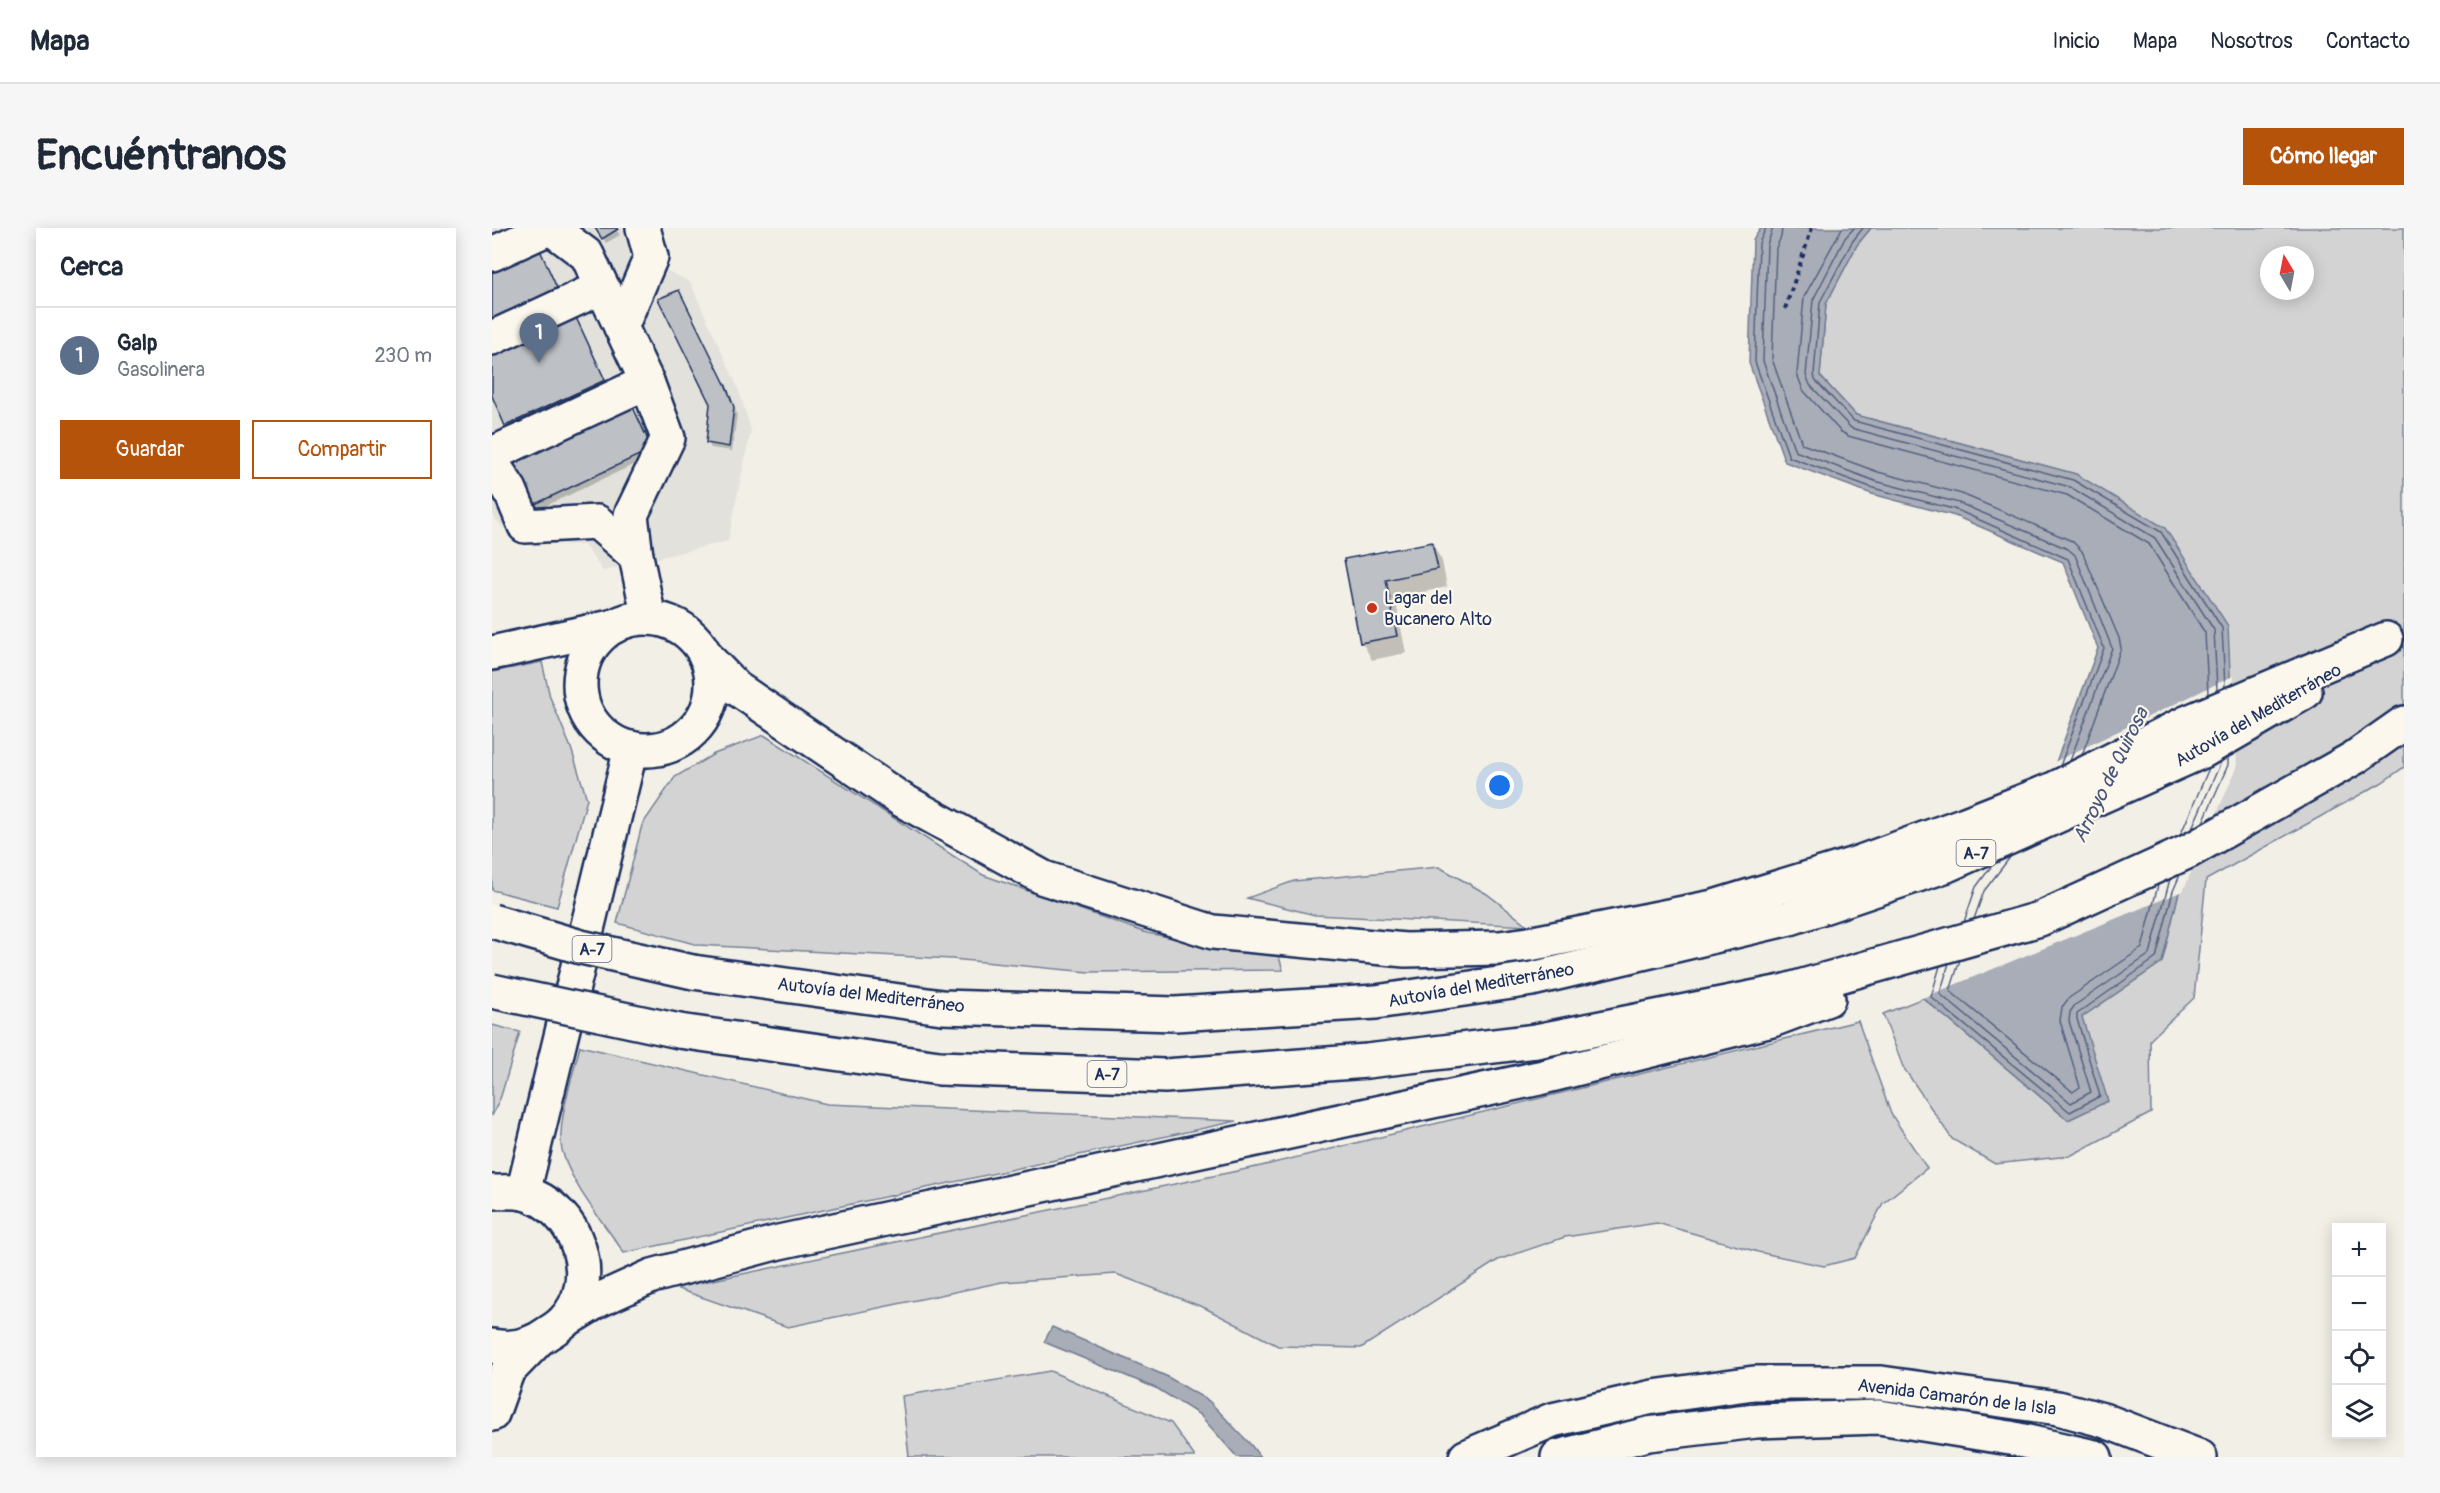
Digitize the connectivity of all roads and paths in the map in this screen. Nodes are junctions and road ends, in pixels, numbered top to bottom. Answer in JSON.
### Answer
{"nodes":[{"id":1,"x":550,"y":228,"type":"edge"},
{"id":2,"x":644,"y":228,"type":"edge"},
{"id":3,"x":1812,"y":228,"type":"edge"},
{"id":4,"x":580,"y":241,"type":"edge"},
{"id":5,"x":492,"y":254,"type":"edge"},
{"id":6,"x":602,"y":287,"type":"junction"},
{"id":7,"x":1785,"y":309,"type":"dead end"},
{"id":8,"x":621,"y":327,"type":"junction"},
{"id":9,"x":492,"y":338,"type":"edge"},
{"id":10,"x":647,"y":382,"type":"junction"},
{"id":11,"x":492,"y":454,"type":"edge"},
{"id":12,"x":492,"y":463,"type":"edge"},
{"id":13,"x":636,"y":556,"type":"junction"},
{"id":14,"x":649,"y":618,"type":"junction"},
{"id":15,"x":615,"y":626,"type":"junction"},
{"id":16,"x":2395,"y":632,"type":"edge"},
{"id":17,"x":492,"y":653,"type":"edge"},
{"id":18,"x":706,"y":657,"type":"junction"},
{"id":19,"x":2404,"y":723,"type":"edge"},
{"id":20,"x":631,"y":748,"type":"junction"},
{"id":21,"x":2040,"y":919,"type":"junction"},
{"id":22,"x":492,"y":921,"type":"edge"},
{"id":23,"x":492,"y":991,"type":"edge"},
{"id":24,"x":508,"y":1192,"type":"edge"},
{"id":25,"x":563,"y":1322,"type":"junction"},
{"id":26,"x":536,"y":1342,"type":"junction"},
{"id":27,"x":492,"y":1346,"type":"edge"},
{"id":28,"x":492,"y":1414,"type":"edge"},
{"id":29,"x":1466,"y":1457,"type":"edge"},
{"id":30,"x":1558,"y":1457,"type":"edge"},
{"id":31,"x":2095,"y":1457,"type":"edge"},
{"id":32,"x":2200,"y":1457,"type":"edge"}],
"edges":[{"from":1,"to":4,"type":"main road"},
{"from":1,"to":5,"type":"main road"},
{"from":2,"to":8,"type":"main road"},
{"from":3,"to":7,"type":"path"},
{"from":4,"to":6,"type":"main road"},
{"from":6,"to":8,"type":"main road"},
{"from":6,"to":9,"type":"main road"},
{"from":8,"to":10,"type":"main road"},
{"from":10,"to":11,"type":"main road"},
{"from":10,"to":13,"type":"main road"},
{"from":12,"to":13,"type":"main road"},
{"from":13,"to":14,"type":"main road"},
{"from":14,"to":15,"type":"main road"},
{"from":14,"to":18,"type":"main road"},
{"from":15,"to":17,"type":"main road"},
{"from":15,"to":20,"type":"main road"},
{"from":16,"to":18,"type":"main road"},
{"from":16,"to":22,"type":"main road","name":"Autovía del Mediterráneo","number":"A-7","bridge":true},
{"from":18,"to":20,"type":"main road"},
{"from":19,"to":21,"type":"main road","number":"A-7"},
{"from":20,"to":24,"type":"main road"},
{"from":21,"to":23,"type":"main road","number":"A-7","bridge":true},
{"from":21,"to":25,"type":"main road"},
{"from":24,"to":25,"type":"main road"},
{"from":25,"to":26,"type":"main road"},
{"from":26,"to":27,"type":"main road"},
{"from":26,"to":28,"type":"main road"},
{"from":29,"to":32,"type":"main road","name":"Avenida Camarón de la Isla"},
{"from":30,"to":31,"type":"main road","name":"Avenida Camarón de la Isla"}]}
